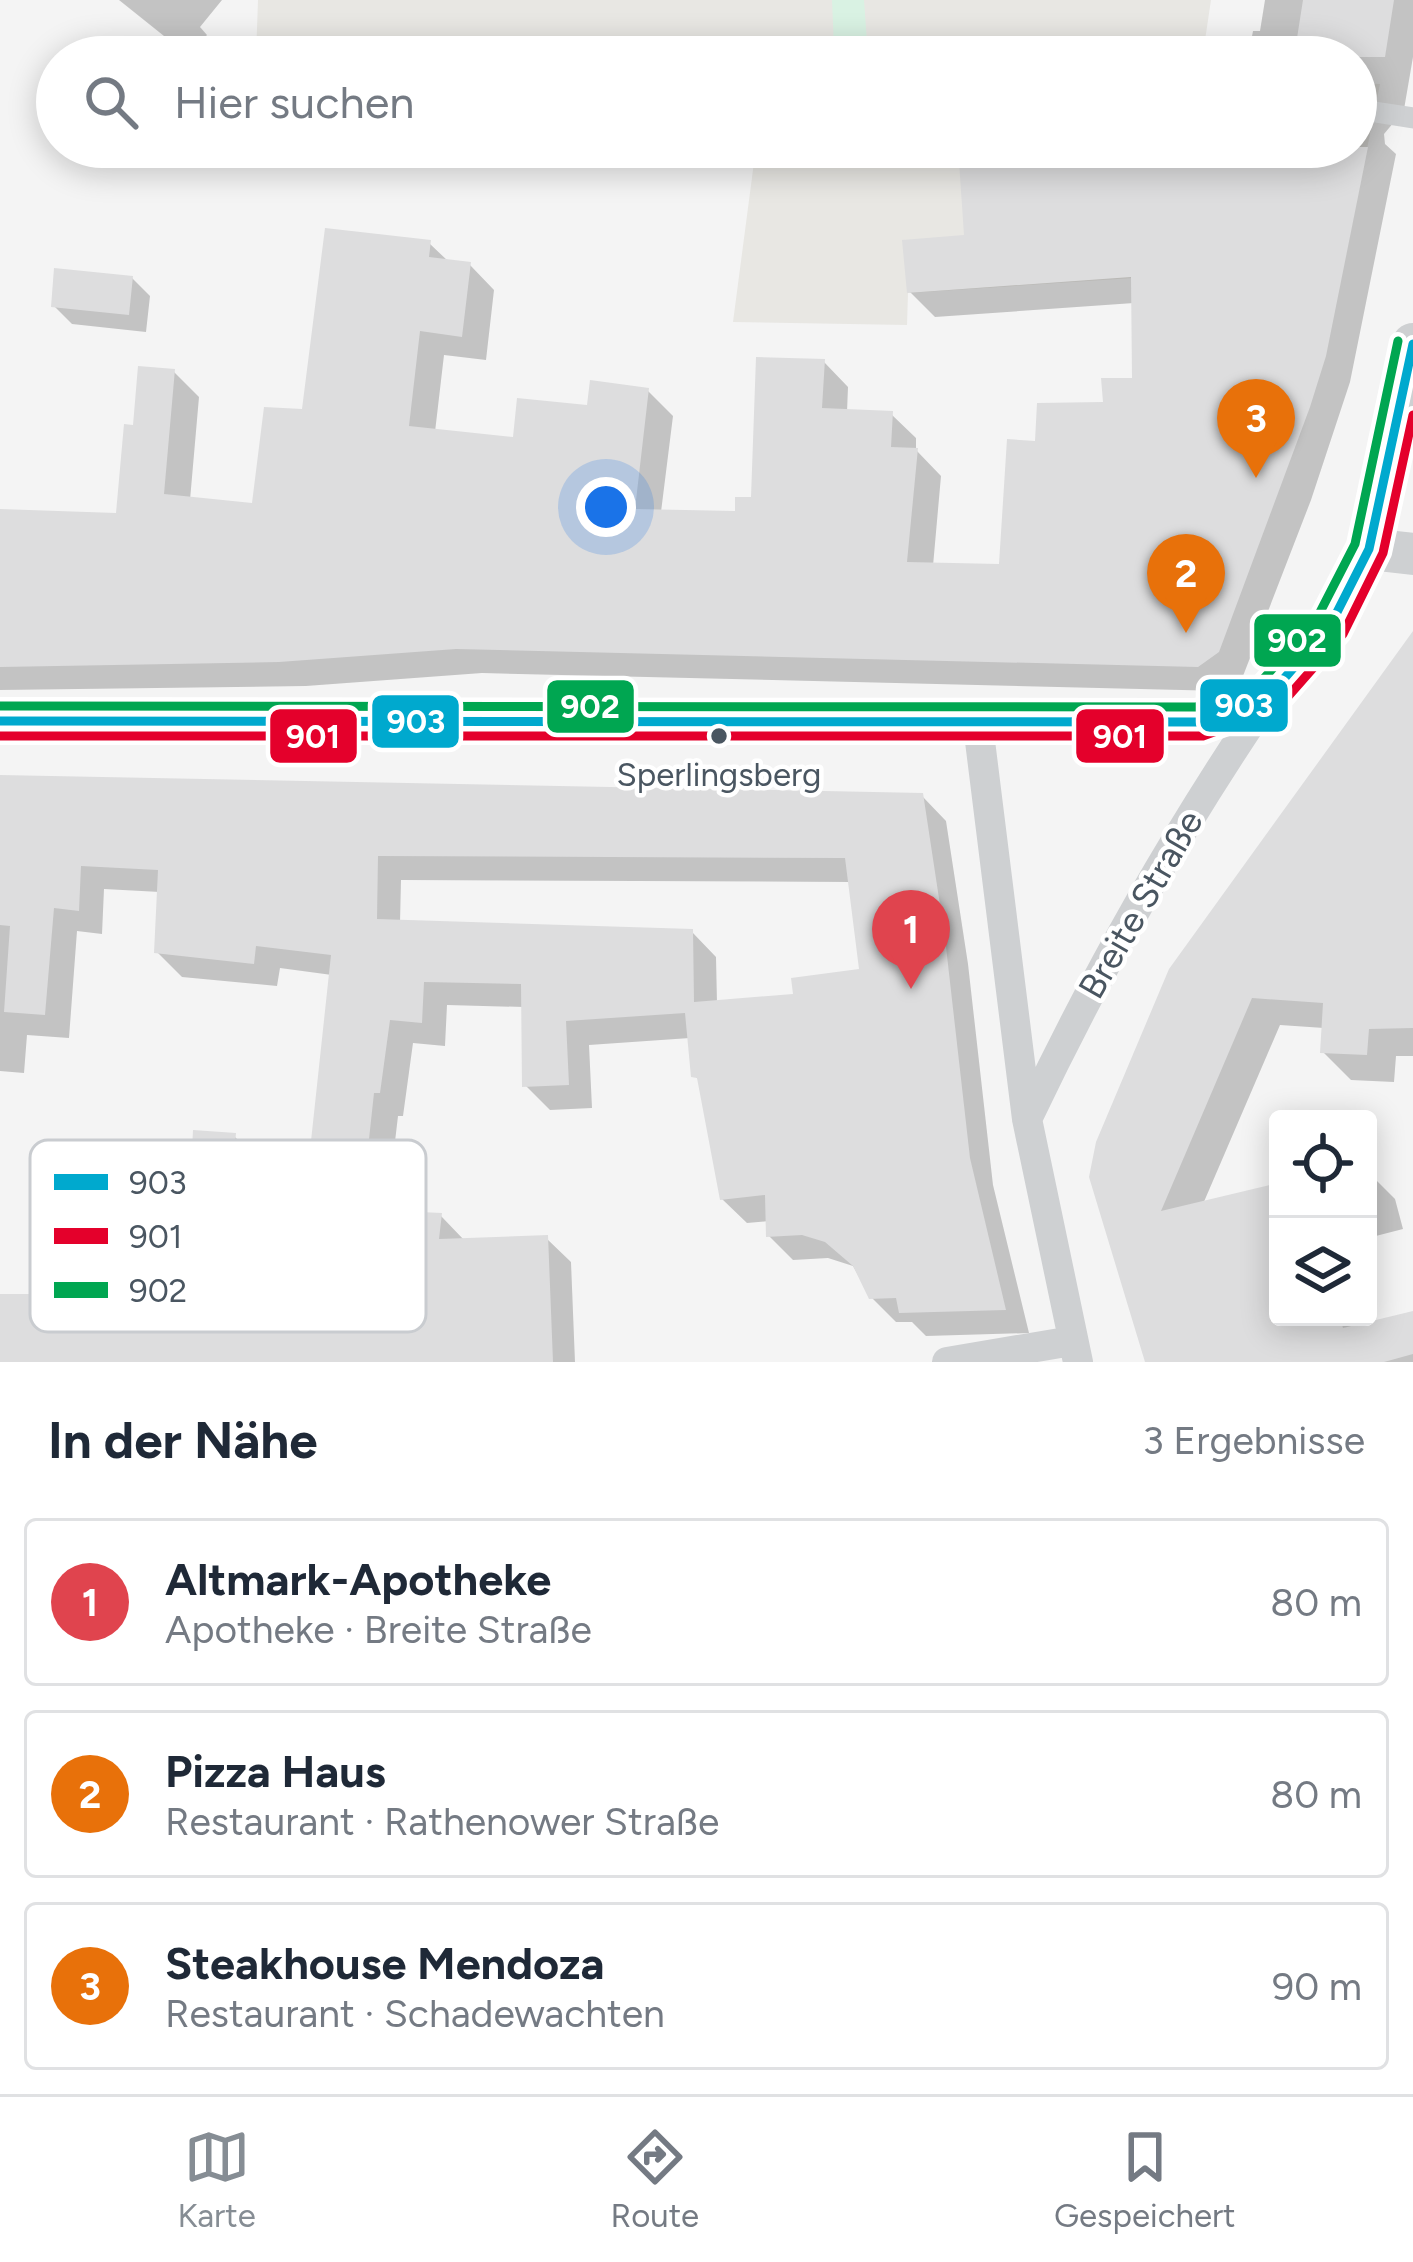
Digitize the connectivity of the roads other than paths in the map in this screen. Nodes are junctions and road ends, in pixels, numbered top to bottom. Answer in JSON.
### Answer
{"nodes":[{"id":1,"x":1377,"y":112,"type":"edge"},
{"id":2,"x":1413,"y":118,"type":"edge"},
{"id":3,"x":1413,"y":344,"type":"edge"},
{"id":4,"x":1369,"y":549,"type":"junction"},
{"id":5,"x":1413,"y":554,"type":"edge"},
{"id":6,"x":1268,"y":697,"type":"junction"},
{"id":7,"x":0,"y":721,"type":"edge"},
{"id":8,"x":978,"y":725,"type":"junction"},
{"id":9,"x":1027,"y":1119,"type":"junction"},
{"id":10,"x":1075,"y":1352,"type":"edge"},
{"id":11,"x":947,"y":1362,"type":"edge"}],
"edges":[{"from":1,"to":2,"type":"lane"},
{"from":3,"to":4,"type":"street"},
{"from":4,"to":5,"type":"street"},
{"from":4,"to":6,"type":"street"},
{"from":6,"to":8,"type":"street"},
{"from":6,"to":9,"type":"street","name":"Breite Straße"},
{"from":7,"to":8,"type":"street"},
{"from":8,"to":9,"type":"street"},
{"from":9,"to":10,"type":"street"},
{"from":10,"to":11,"type":"street"}]}
